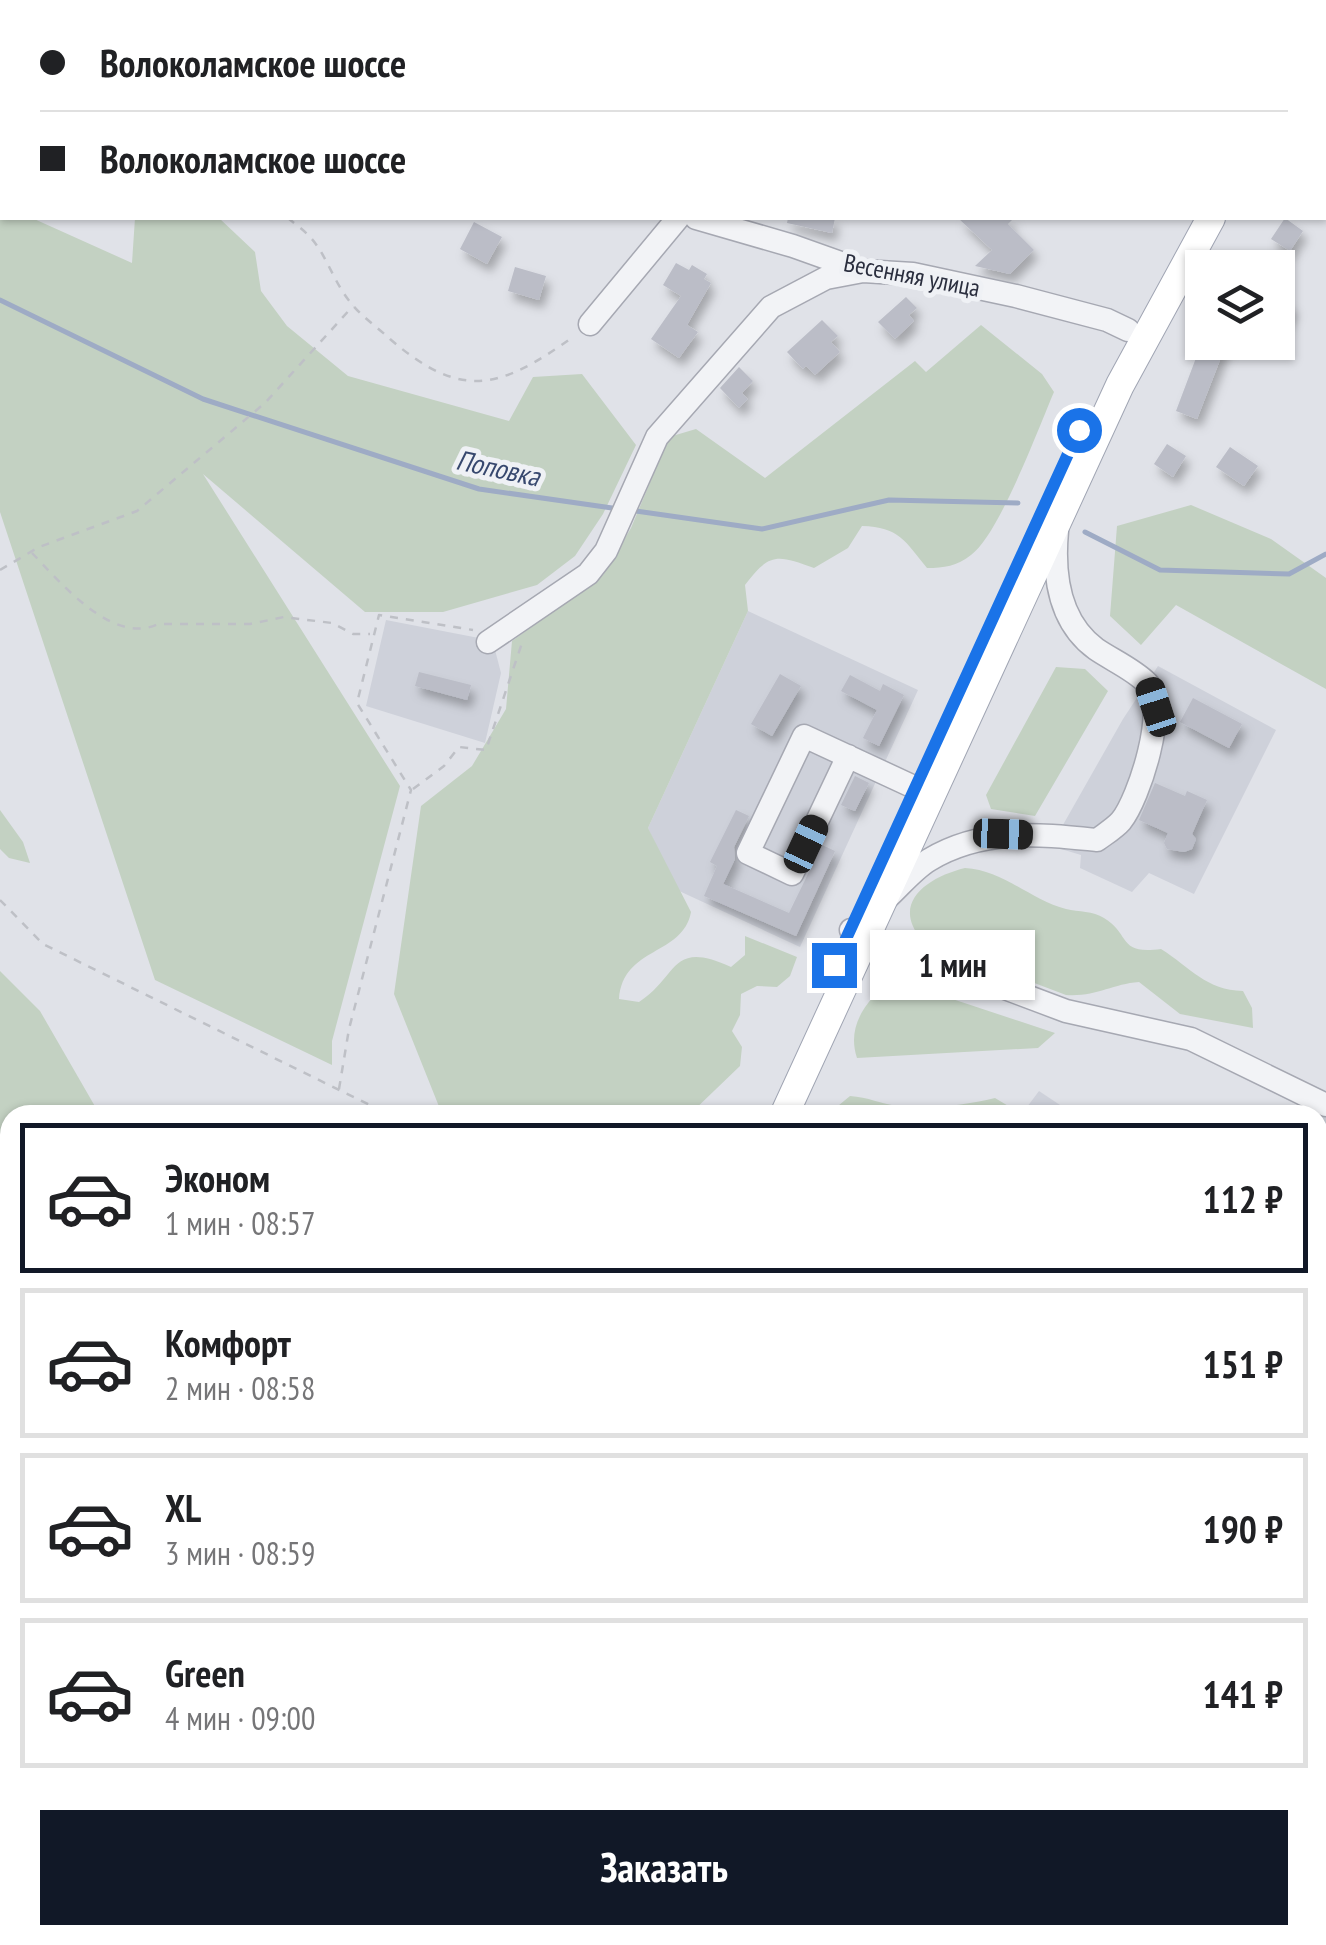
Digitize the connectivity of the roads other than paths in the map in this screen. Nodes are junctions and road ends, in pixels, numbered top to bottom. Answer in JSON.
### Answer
{"nodes":[{"id":1,"x":676,"y":220,"type":"edge"},
{"id":2,"x":703,"y":220,"type":"edge"},
{"id":3,"x":1189,"y":220,"type":"edge"},
{"id":4,"x":1210,"y":220,"type":"edge"},
{"id":5,"x":863,"y":271,"type":"junction"},
{"id":6,"x":590,"y":324,"type":"road end"},
{"id":7,"x":1128,"y":330,"type":"junction"},
{"id":8,"x":1058,"y":521,"type":"junction"},
{"id":9,"x":494,"y":638,"type":"road end"},
{"id":10,"x":848,"y":756,"type":"junction"},
{"id":11,"x":916,"y":788,"type":"junction"},
{"id":12,"x":885,"y":899,"type":"junction"},
{"id":13,"x":859,"y":934,"type":"junction"},
{"id":14,"x":769,"y":1105,"type":"edge"},
{"id":15,"x":788,"y":1105,"type":"edge"},
{"id":16,"x":1326,"y":1105,"type":"edge"}],
"edges":[{"from":1,"to":6,"type":"street"},
{"from":2,"to":5,"type":"street","name":"Весенняя улица"},
{"from":3,"to":7,"type":"main road"},
{"from":4,"to":8,"type":"main road"},
{"from":5,"to":7,"type":"street","name":"Весенняя улица"},
{"from":5,"to":9,"type":"street"},
{"from":7,"to":11,"type":"main road"},
{"from":8,"to":12,"type":"main road"},
{"from":8,"to":12,"type":"street"},
{"from":10,"to":10,"type":"street"},
{"from":10,"to":11,"type":"street"},
{"from":11,"to":13,"type":"main road"},
{"from":12,"to":13,"type":"main road"},
{"from":13,"to":14,"type":"main road"},
{"from":13,"to":15,"type":"main road"},
{"from":13,"to":16,"type":"street"}]}
